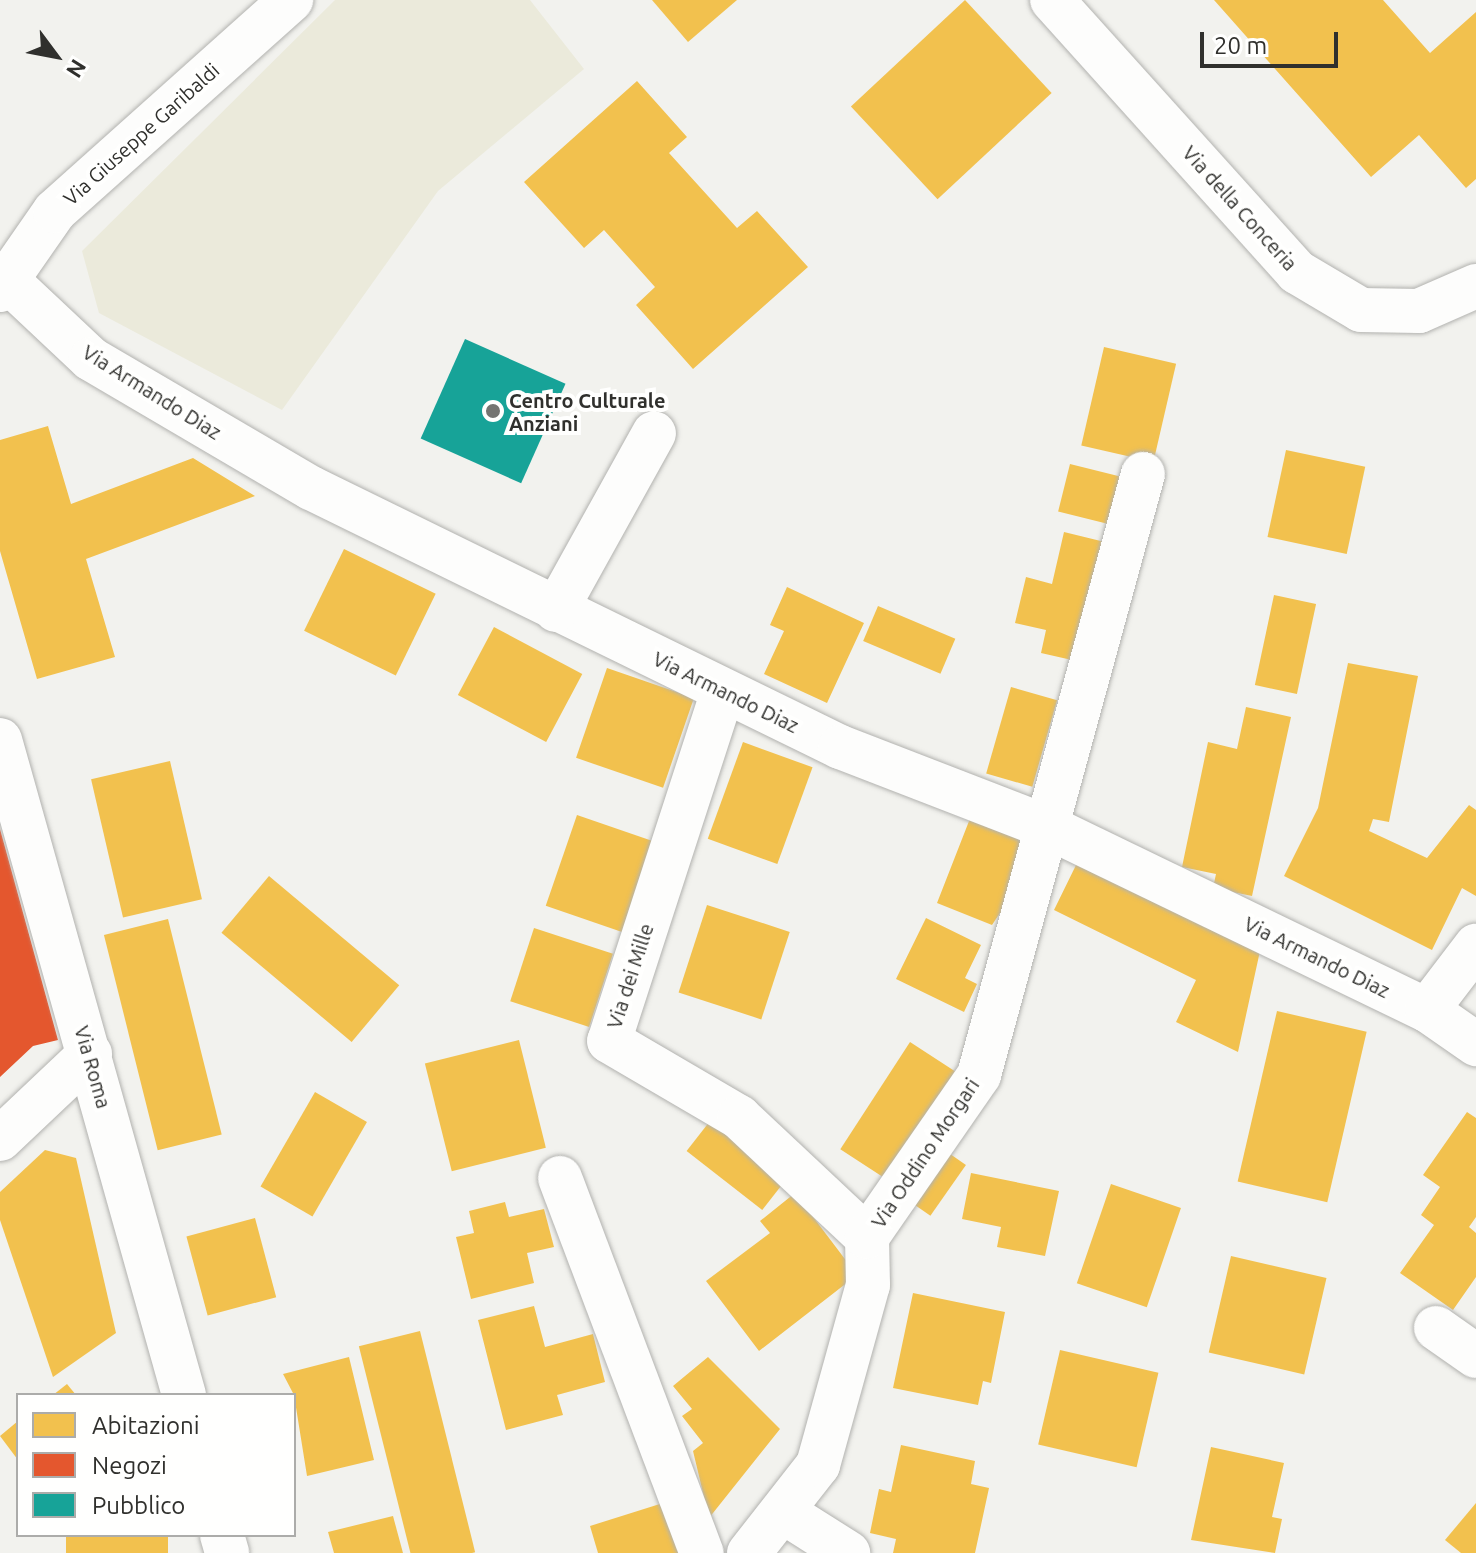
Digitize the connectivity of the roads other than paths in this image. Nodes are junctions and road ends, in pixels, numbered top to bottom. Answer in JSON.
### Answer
{"nodes":[{"id":1,"x":291,"y":0,"type":"edge"},
{"id":2,"x":1052,"y":0,"type":"edge"},
{"id":3,"x":4,"y":286,"type":"edge"},
{"id":4,"x":1476,"y":286,"type":"edge"},
{"id":5,"x":654,"y":433,"type":"dead end"},
{"id":6,"x":1143,"y":474,"type":"dead end"},
{"id":7,"x":556,"y":610,"type":"junction"},
{"id":8,"x":723,"y":691,"type":"junction"},
{"id":9,"x":0,"y":740,"type":"edge"},
{"id":10,"x":1050,"y":828,"type":"junction"},
{"id":11,"x":1476,"y":946,"type":"edge"},
{"id":12,"x":1427,"y":1010,"type":"junction"},
{"id":13,"x":1476,"y":1044,"type":"edge"},
{"id":14,"x":90,"y":1054,"type":"junction"},
{"id":15,"x":0,"y":1139,"type":"edge"},
{"id":16,"x":560,"y":1178,"type":"dead end"},
{"id":17,"x":867,"y":1237,"type":"junction"},
{"id":18,"x":1436,"y":1328,"type":"dead end"},
{"id":19,"x":1476,"y":1356,"type":"edge"},
{"id":20,"x":183,"y":1393,"type":"edge"},
{"id":21,"x":785,"y":1513,"type":"junction"},
{"id":22,"x":702,"y":1553,"type":"edge"},
{"id":23,"x":749,"y":1553,"type":"edge"},
{"id":24,"x":848,"y":1553,"type":"edge"}],
"edges":[{"from":1,"to":3,"type":"street","name":"Via Giuseppe Garibaldi"},
{"from":2,"to":4,"type":"street","name":"Via della Conceria"},
{"from":3,"to":7,"type":"street","name":"Via Armando Diaz"},
{"from":5,"to":7,"type":"street"},
{"from":6,"to":10,"type":"street","name":"Via Oddino Morgari"},
{"from":7,"to":8,"type":"street","name":"Via Armando Diaz"},
{"from":8,"to":10,"type":"street","name":"Via Armando Diaz"},
{"from":8,"to":17,"type":"street","name":"Via dei Mille"},
{"from":9,"to":14,"type":"street","name":"Via Roma"},
{"from":10,"to":12,"type":"street","name":"Via Armando Diaz"},
{"from":10,"to":17,"type":"street","name":"Via Oddino Morgari"},
{"from":11,"to":12,"type":"street"},
{"from":12,"to":13,"type":"street","name":"Via Armando Diaz"},
{"from":14,"to":15,"type":"street"},
{"from":14,"to":20,"type":"street","name":"Via Roma"},
{"from":16,"to":22,"type":"street"},
{"from":17,"to":21,"type":"street","name":"Via Oddino Morgari"},
{"from":18,"to":19,"type":"street"},
{"from":21,"to":23,"type":"street","name":"Via Oddino Morgari"},
{"from":21,"to":24,"type":"street"}]}
